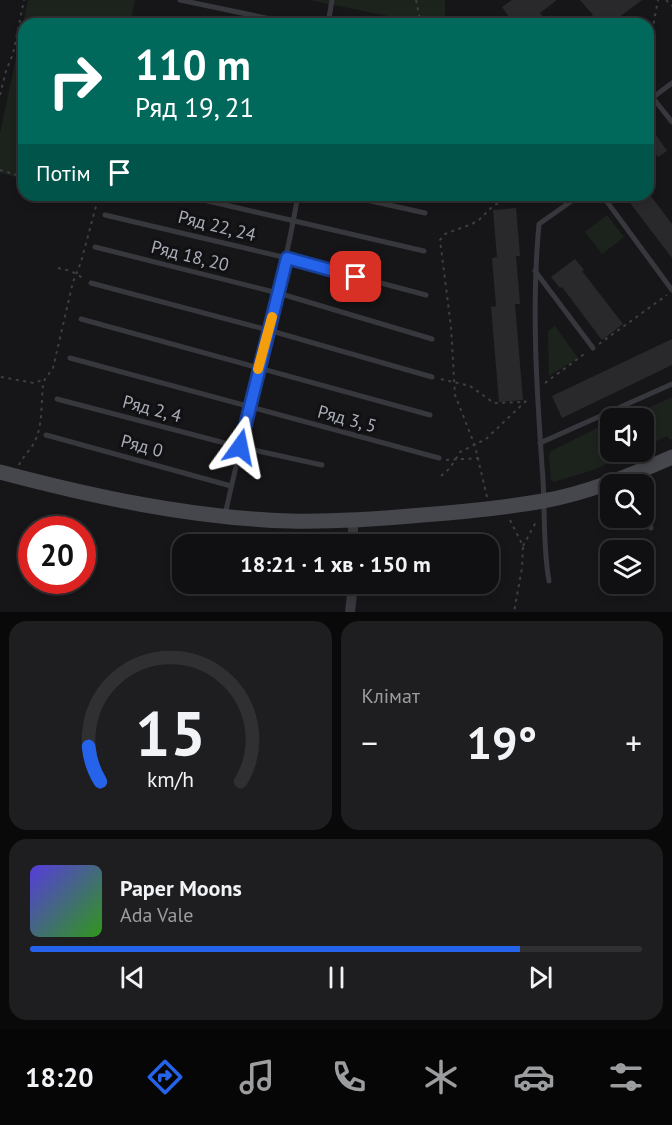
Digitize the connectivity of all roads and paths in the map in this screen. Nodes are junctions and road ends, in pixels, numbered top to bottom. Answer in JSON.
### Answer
{"nodes":[{"id":1,"x":24,"y":0,"type":"edge"},
{"id":2,"x":180,"y":0,"type":"edge"},
{"id":3,"x":332,"y":0,"type":"edge"},
{"id":4,"x":416,"y":0,"type":"edge"},
{"id":5,"x":658,"y":0,"type":"edge"},
{"id":6,"x":666,"y":0,"type":"edge"},
{"id":7,"x":672,"y":6,"type":"edge"},
{"id":8,"x":20,"y":18,"type":"edge"},
{"id":9,"x":266,"y":18,"type":"edge"},
{"id":10,"x":329,"y":18,"type":"edge"},
{"id":11,"x":420,"y":18,"type":"edge"},
{"id":12,"x":654,"y":21,"type":"edge"},
{"id":13,"x":18,"y":29,"type":"edge"},
{"id":14,"x":672,"y":83,"type":"edge"},
{"id":15,"x":0,"y":95,"type":"edge"},
{"id":16,"x":654,"y":97,"type":"edge"},
{"id":17,"x":654,"y":104,"type":"edge"},
{"id":18,"x":672,"y":122,"type":"edge"},
{"id":19,"x":0,"y":170,"type":"edge"},
{"id":20,"x":18,"y":175,"type":"edge"},
{"id":21,"x":97,"y":201,"type":"edge"},
{"id":22,"x":208,"y":201,"type":"edge"},
{"id":23,"x":297,"y":201,"type":"edge"},
{"id":24,"x":371,"y":201,"type":"edge"},
{"id":25,"x":506,"y":201,"type":"edge"},
{"id":26,"x":571,"y":201,"type":"edge"},
{"id":27,"x":606,"y":201,"type":"edge"},
{"id":28,"x":425,"y":213,"type":"dead end"},
{"id":29,"x":105,"y":215,"type":"dead end"},
{"id":30,"x":293,"y":221,"type":"junction"},
{"id":31,"x":95,"y":247,"type":"dead end"},
{"id":32,"x":424,"y":251,"type":"dead end"},
{"id":33,"x":287,"y":258,"type":"junction"},
{"id":34,"x":58,"y":268,"type":"dead end"},
{"id":35,"x":534,"y":269,"type":"junction"},
{"id":36,"x":77,"y":273,"type":"junction"},
{"id":37,"x":91,"y":283,"type":"joint"},
{"id":38,"x":672,"y":291,"type":"edge"},
{"id":39,"x":278,"y":293,"type":"junction"},
{"id":40,"x":426,"y":295,"type":"dead end"},
{"id":41,"x":81,"y":320,"type":"dead end"},
{"id":42,"x":268,"y":330,"type":"junction"},
{"id":43,"x":432,"y":339,"type":"dead end"},
{"id":44,"x":593,"y":348,"type":"junction"},
{"id":45,"x":70,"y":358,"type":"dead end"},
{"id":46,"x":258,"y":369,"type":"junction"},
{"id":47,"x":1,"y":376,"type":"edge"},
{"id":48,"x":432,"y":377,"type":"joint"},
{"id":49,"x":45,"y":379,"type":"junction"},
{"id":50,"x":453,"y":381,"type":"junction"},
{"id":51,"x":672,"y":384,"type":"edge"},
{"id":52,"x":537,"y":388,"type":"junction"},
{"id":53,"x":57,"y":399,"type":"dead end"},
{"id":54,"x":525,"y":402,"type":"junction"},
{"id":55,"x":248,"y":408,"type":"junction"},
{"id":56,"x":430,"y":415,"type":"dead end"},
{"id":57,"x":46,"y":435,"type":"dead end"},
{"id":58,"x":540,"y":443,"type":"junction"},
{"id":59,"x":475,"y":446,"type":"junction"},
{"id":60,"x":240,"y":447,"type":"junction"},
{"id":61,"x":672,"y":457,"type":"edge"},
{"id":62,"x":439,"y":458,"type":"joint"},
{"id":63,"x":479,"y":458,"type":"junction"},
{"id":64,"x":454,"y":460,"type":"junction"},
{"id":65,"x":322,"y":465,"type":"dead end"},
{"id":66,"x":0,"y":472,"type":"edge"},
{"id":67,"x":642,"y":474,"type":"edge"},
{"id":68,"x":15,"y":476,"type":"junction"},
{"id":69,"x":441,"y":476,"type":"dead end"},
{"id":70,"x":231,"y":486,"type":"junction"},
{"id":71,"x":600,"y":490,"type":"edge"},
{"id":72,"x":496,"y":507,"type":"junction"},
{"id":73,"x":544,"y":508,"type":"junction"},
{"id":74,"x":225,"y":517,"type":"junction"},
{"id":75,"x":353,"y":520,"type":"junction"},
{"id":76,"x":353,"y":534,"type":"edge"},
{"id":77,"x":523,"y":546,"type":"junction"},
{"id":78,"x":549,"y":581,"type":"dead end"},
{"id":79,"x":352,"y":594,"type":"edge"},
{"id":80,"x":350,"y":612,"type":"edge"},
{"id":81,"x":514,"y":612,"type":"edge"}],
"edges":[{"from":1,"to":8,"type":"path"},
{"from":2,"to":9,"type":"lane"},
{"from":3,"to":10,"type":"lane"},
{"from":4,"to":11,"type":"path"},
{"from":5,"to":12,"type":"path"},
{"from":6,"to":7,"type":"path"},
{"from":13,"to":15,"type":"path"},
{"from":14,"to":16,"type":"lane"},
{"from":17,"to":18,"type":"lane"},
{"from":19,"to":20,"type":"path"},
{"from":21,"to":36,"type":"path"},
{"from":22,"to":30,"type":"lane"},
{"from":23,"to":30,"type":"lane"},
{"from":24,"to":28,"type":"lane"},
{"from":25,"to":50,"type":"path"},
{"from":26,"to":35,"type":"lane"},
{"from":27,"to":38,"type":"lane"},
{"from":29,"to":33,"type":"lane","name":"Ряд 22, 24"},
{"from":30,"to":32,"type":"lane"},
{"from":30,"to":33,"type":"lane"},
{"from":31,"to":39,"type":"lane","name":"Ряд 18, 20"},
{"from":33,"to":39,"type":"lane"},
{"from":33,"to":40,"type":"lane","name":"Ряд 22, 24"},
{"from":34,"to":36,"type":"path"},
{"from":35,"to":44,"type":"lane"},
{"from":35,"to":52,"type":"lane"},
{"from":36,"to":37,"type":"path"},
{"from":36,"to":49,"type":"path"},
{"from":37,"to":42,"type":"lane"},
{"from":38,"to":44,"type":"path"},
{"from":39,"to":42,"type":"lane"},
{"from":39,"to":43,"type":"lane","name":"Ряд 18, 20"},
{"from":41,"to":46,"type":"lane"},
{"from":42,"to":46,"type":"lane"},
{"from":42,"to":48,"type":"lane"},
{"from":44,"to":52,"type":"path"},
{"from":45,"to":55,"type":"lane","name":"Ряд 3, 5"},
{"from":46,"to":55,"type":"lane"},
{"from":46,"to":56,"type":"lane"},
{"from":47,"to":49,"type":"path"},
{"from":48,"to":50,"type":"path"},
{"from":49,"to":68,"type":"path"},
{"from":50,"to":54,"type":"path"},
{"from":50,"to":59,"type":"path"},
{"from":51,"to":58,"type":"lane"},
{"from":52,"to":54,"type":"path"},
{"from":52,"to":58,"type":"lane"},
{"from":53,"to":60,"type":"lane","name":"Ряд 2, 4"},
{"from":54,"to":59,"type":"path"},
{"from":55,"to":60,"type":"lane"},
{"from":55,"to":62,"type":"lane","name":"Ряд 3, 5"},
{"from":57,"to":70,"type":"lane","name":"Ряд 0"},
{"from":58,"to":73,"type":"lane"},
{"from":59,"to":63,"type":"path"},
{"from":59,"to":64,"type":"path"},
{"from":60,"to":65,"type":"lane","name":"Ряд 2, 4"},
{"from":60,"to":70,"type":"lane"},
{"from":61,"to":67,"type":"street"},
{"from":62,"to":64,"type":"path"},
{"from":63,"to":64,"type":"path"},
{"from":63,"to":72,"type":"path"},
{"from":64,"to":69,"type":"path"},
{"from":66,"to":68,"type":"street"},
{"from":68,"to":74,"type":"street"},
{"from":70,"to":74,"type":"lane"},
{"from":71,"to":73,"type":"street"},
{"from":72,"to":73,"type":"street"},
{"from":72,"to":75,"type":"street"},
{"from":72,"to":77,"type":"path"},
{"from":73,"to":77,"type":"path"},
{"from":73,"to":78,"type":"lane"},
{"from":74,"to":75,"type":"street"},
{"from":75,"to":76,"type":"street"},
{"from":77,"to":81,"type":"path"},
{"from":79,"to":80,"type":"street"}]}
